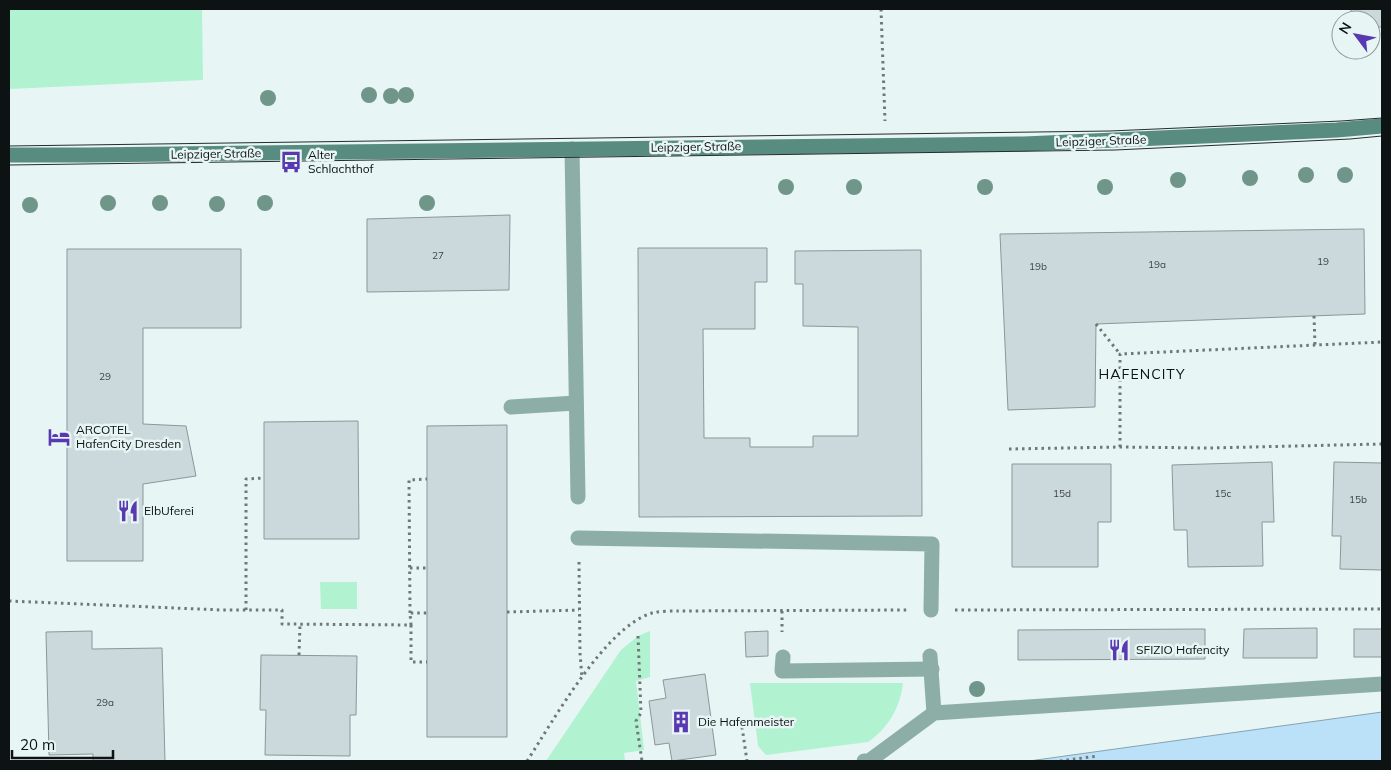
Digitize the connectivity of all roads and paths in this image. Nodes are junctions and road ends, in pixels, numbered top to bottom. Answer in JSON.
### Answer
{"nodes":[{"id":1,"x":881,"y":9,"type":"edge"},
{"id":2,"x":1382,"y":126,"type":"edge"},
{"id":3,"x":885,"y":145,"type":"junction"},
{"id":4,"x":572,"y":149,"type":"junction"},
{"id":5,"x":9,"y":155,"type":"edge"},
{"id":6,"x":1314,"y":316,"type":"dead end"},
{"id":7,"x":1096,"y":324,"type":"dead end"},
{"id":8,"x":1382,"y":342,"type":"edge"},
{"id":9,"x":1315,"y":346,"type":"junction"},
{"id":10,"x":1120,"y":354,"type":"junction"},
{"id":11,"x":576,"y":403,"type":"junction"},
{"id":12,"x":511,"y":406,"type":"dead end"},
{"id":13,"x":1382,"y":444,"type":"edge"},
{"id":14,"x":1120,"y":447,"type":"junction"},
{"id":15,"x":1008,"y":449,"type":"dead end"},
{"id":16,"x":263,"y":478,"type":"dead end"},
{"id":17,"x":427,"y":479,"type":"dead end"},
{"id":18,"x":578,"y":497,"type":"dead end"},
{"id":19,"x":578,"y":538,"type":"joint"},
{"id":20,"x":410,"y":568,"type":"junction"},
{"id":21,"x":427,"y":568,"type":"dead end"},
{"id":22,"x":9,"y":601,"type":"edge"},
{"id":23,"x":246,"y":610,"type":"junction"},
{"id":24,"x":580,"y":610,"type":"junction"},
{"id":25,"x":931,"y":610,"type":"dead end"},
{"id":26,"x":410,"y":612,"type":"junction"},
{"id":27,"x":507,"y":612,"type":"dead end"},
{"id":28,"x":427,"y":613,"type":"dead end"},
{"id":29,"x":300,"y":624,"type":"junction"},
{"id":30,"x":410,"y":625,"type":"junction"},
{"id":31,"x":638,"y":636,"type":"dead end"},
{"id":32,"x":299,"y":655,"type":"dead end"},
{"id":33,"x":783,"y":657,"type":"dead end"},
{"id":34,"x":427,"y":662,"type":"dead end"},
{"id":35,"x":582,"y":678,"type":"dead end"},
{"id":36,"x":1382,"y":684,"type":"edge"},
{"id":37,"x":565,"y":703,"type":"dead end"},
{"id":38,"x":934,"y":713,"type":"junction"},
{"id":39,"x":742,"y":726,"type":"dead end"},
{"id":40,"x":1098,"y":756,"type":"dead end"},
{"id":41,"x":1084,"y":760,"type":"edge"},
{"id":42,"x":527,"y":761,"type":"edge"},
{"id":43,"x":642,"y":761,"type":"edge"},
{"id":44,"x":748,"y":761,"type":"edge"},
{"id":45,"x":864,"y":761,"type":"edge"},
{"id":46,"x":1060,"y":761,"type":"edge"}],
"edges":[{"from":1,"to":3,"type":"path"},
{"from":2,"to":3,"type":"main road","name":"Leipziger Straße"},
{"from":3,"to":4,"type":"main road","name":"Leipziger Straße"},
{"from":4,"to":5,"type":"main road","name":"Leipziger Straße"},
{"from":4,"to":11,"type":"street"},
{"from":6,"to":9,"type":"path"},
{"from":7,"to":10,"type":"path"},
{"from":8,"to":9,"type":"path"},
{"from":9,"to":10,"type":"path"},
{"from":10,"to":14,"type":"path"},
{"from":11,"to":12,"type":"street"},
{"from":11,"to":18,"type":"street"},
{"from":13,"to":14,"type":"path"},
{"from":14,"to":15,"type":"path"},
{"from":16,"to":23,"type":"path"},
{"from":17,"to":20,"type":"path"},
{"from":19,"to":24,"type":"path"},
{"from":19,"to":25,"type":"street"},
{"from":20,"to":21,"type":"path"},
{"from":20,"to":26,"type":"path"},
{"from":22,"to":23,"type":"path"},
{"from":23,"to":29,"type":"path"},
{"from":24,"to":27,"type":"path"},
{"from":24,"to":35,"type":"path"},
{"from":26,"to":28,"type":"path"},
{"from":26,"to":30,"type":"path"},
{"from":29,"to":30,"type":"path"},
{"from":29,"to":32,"type":"path"},
{"from":30,"to":34,"type":"path"},
{"from":31,"to":43,"type":"path"},
{"from":33,"to":38,"type":"street"},
{"from":36,"to":38,"type":"street"},
{"from":37,"to":42,"type":"path"},
{"from":38,"to":45,"type":"street"},
{"from":39,"to":44,"type":"path"},
{"from":40,"to":41,"type":"path"},
{"from":41,"to":46,"type":"path"}]}
